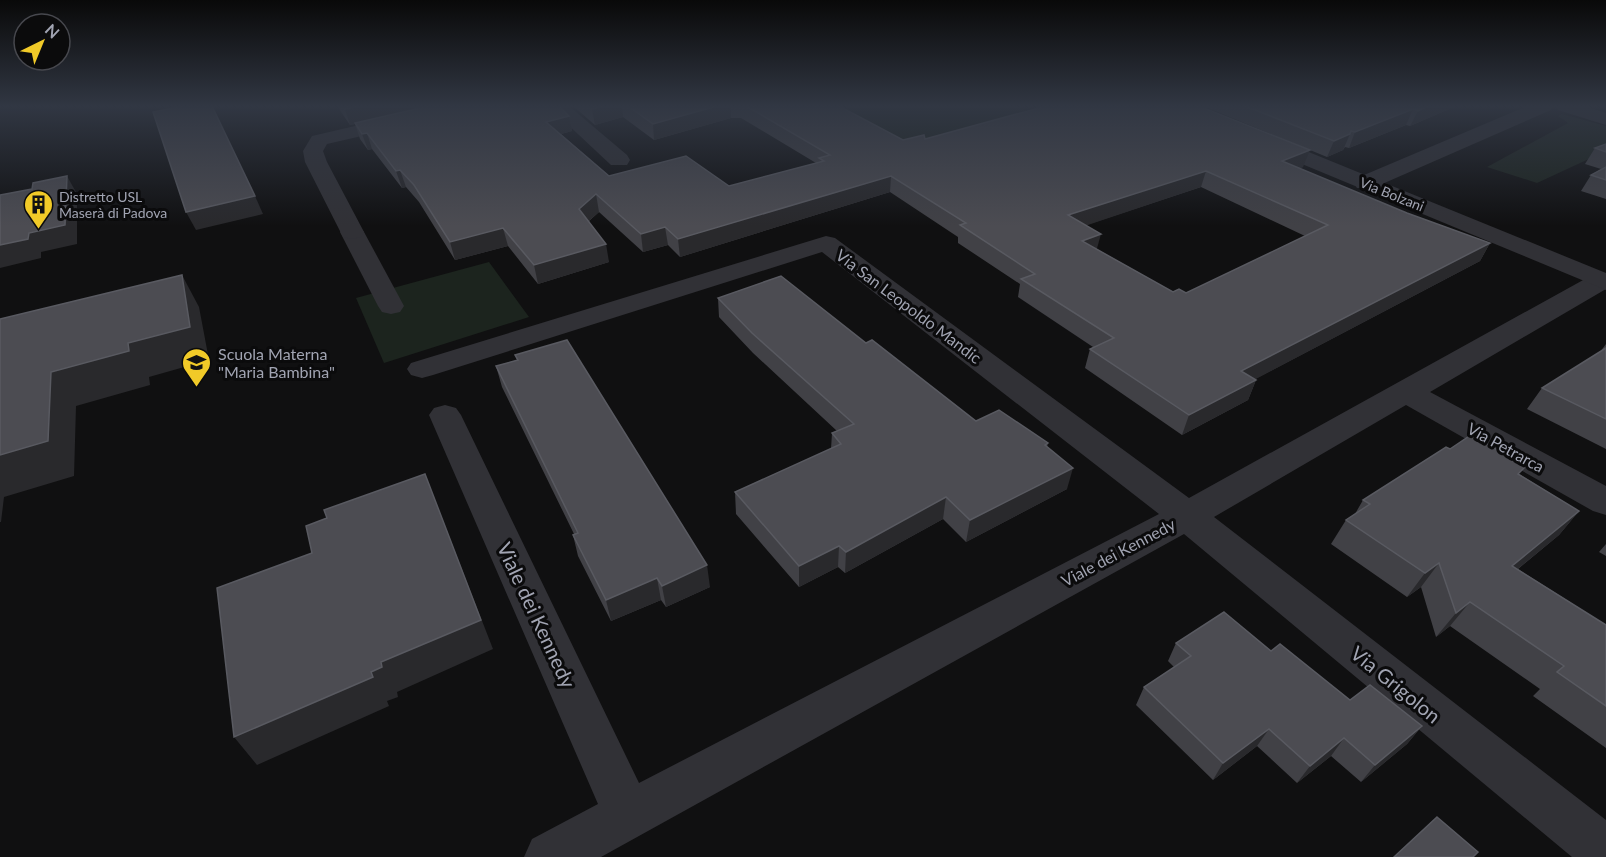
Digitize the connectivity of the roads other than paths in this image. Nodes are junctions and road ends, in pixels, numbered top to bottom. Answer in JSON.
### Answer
{"nodes":[{"id":1,"x":316,"y":146,"type":"edge"},
{"id":2,"x":603,"y":146,"type":"edge"},
{"id":3,"x":1276,"y":146,"type":"edge"},
{"id":4,"x":1451,"y":146,"type":"edge"},
{"id":5,"x":619,"y":160,"type":"dead end"},
{"id":6,"x":1365,"y":183,"type":"junction"},
{"id":7,"x":352,"y":232,"type":"joint"},
{"id":8,"x":1605,"y":281,"type":"edge"},
{"id":9,"x":391,"y":306,"type":"dead end"},
{"id":10,"x":422,"y":369,"type":"dead end"},
{"id":11,"x":1406,"y":392,"type":"junction"},
{"id":12,"x":445,"y":415,"type":"dead end"},
{"id":13,"x":1606,"y":502,"type":"edge"},
{"id":14,"x":1187,"y":516,"type":"junction"},
{"id":15,"x":628,"y":814,"type":"junction"},
{"id":16,"x":1606,"y":852,"type":"edge"},
{"id":17,"x":550,"y":857,"type":"edge"}],
"edges":[{"from":1,"to":7,"type":"street"},
{"from":2,"to":5,"type":"street"},
{"from":3,"to":6,"type":"street","name":"Via Bolzani"},
{"from":4,"to":6,"type":"street"},
{"from":6,"to":8,"type":"street","name":"Via Bolzani"},
{"from":7,"to":9,"type":"street"},
{"from":8,"to":11,"type":"street","name":"Viale dei Kennedy"},
{"from":10,"to":14,"type":"street","name":"Via San Leopoldo Mandic"},
{"from":11,"to":13,"type":"street","name":"Via Petrarca"},
{"from":11,"to":14,"type":"street","name":"Viale dei Kennedy"},
{"from":12,"to":15,"type":"street","name":"Viale dei Kennedy"},
{"from":14,"to":15,"type":"street","name":"Viale dei Kennedy"},
{"from":14,"to":16,"type":"street","name":"Via Grigolon"},
{"from":15,"to":17,"type":"street","name":"Viale dei Kennedy"}]}
